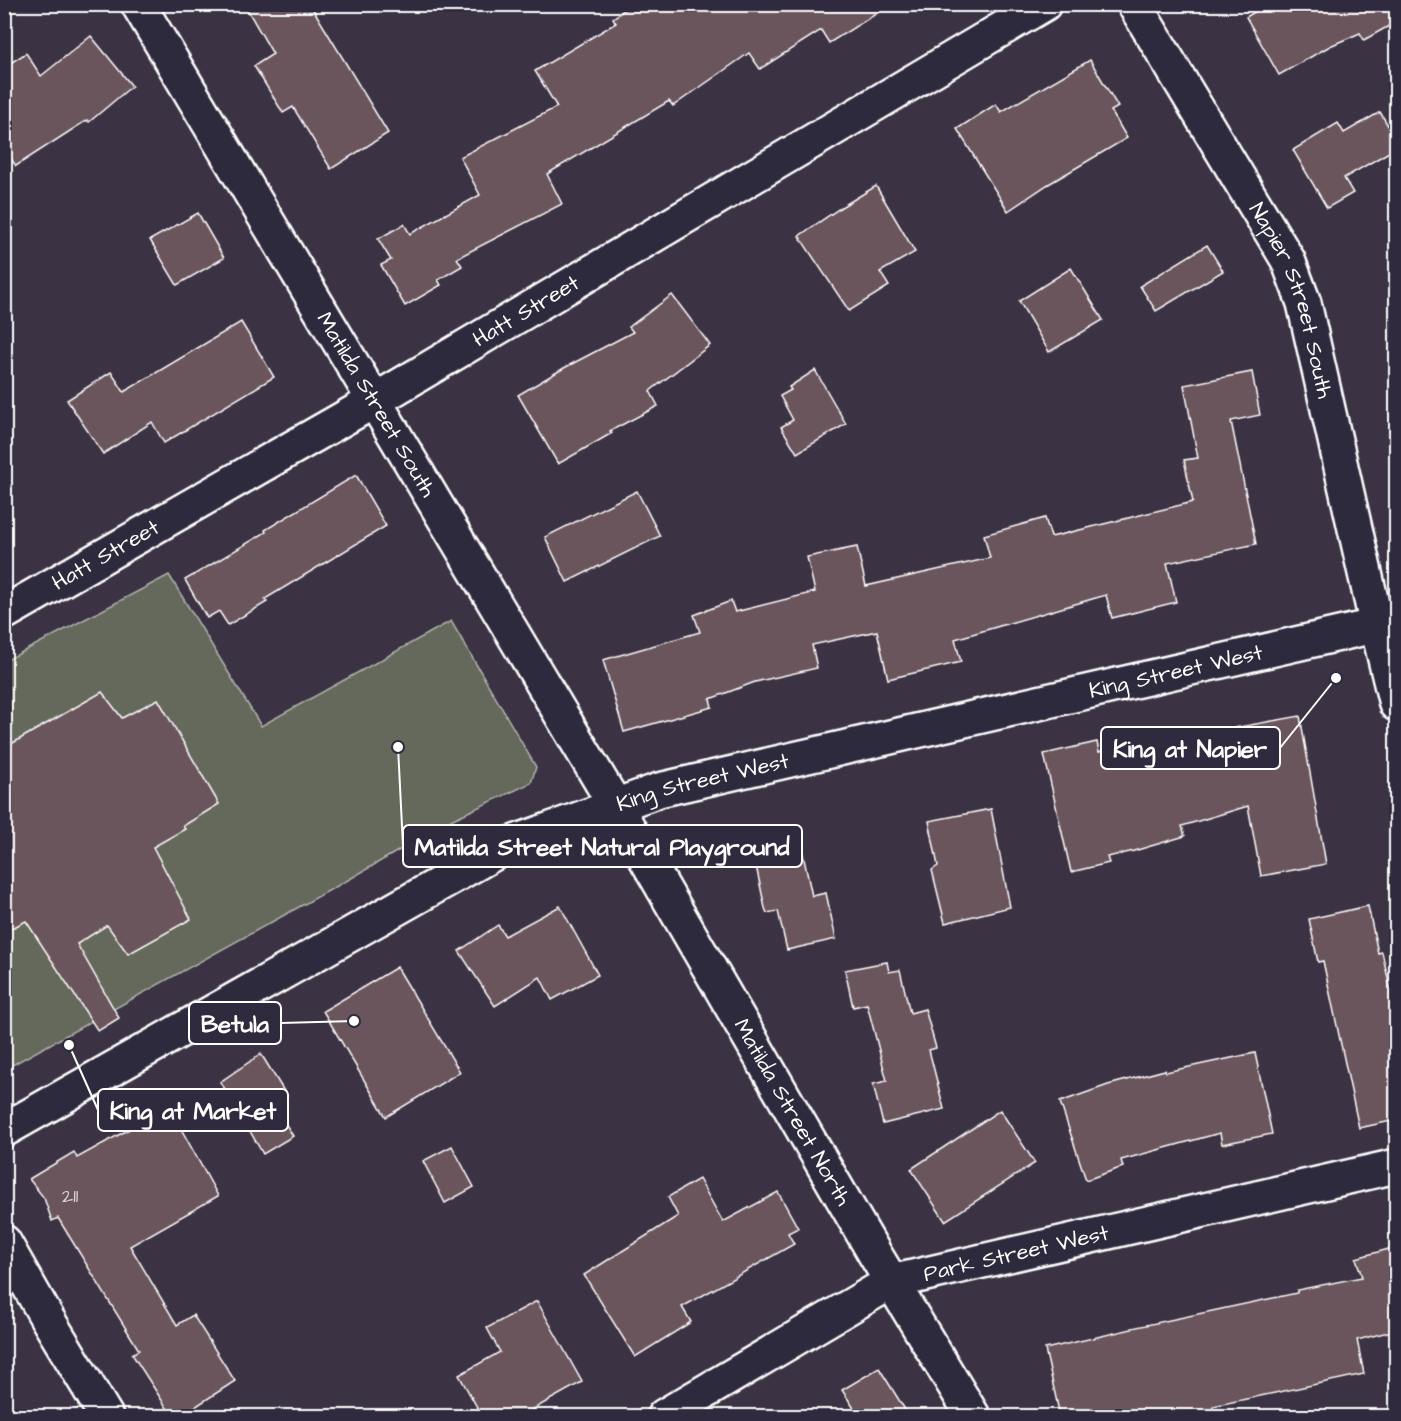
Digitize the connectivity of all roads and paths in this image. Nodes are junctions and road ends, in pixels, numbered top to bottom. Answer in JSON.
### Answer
{"nodes":[{"id":1,"x":138,"y":4,"type":"edge"},
{"id":2,"x":1044,"y":4,"type":"edge"},
{"id":3,"x":1134,"y":4,"type":"edge"},
{"id":4,"x":374,"y":401,"type":"junction"},
{"id":5,"x":4,"y":613,"type":"edge"},
{"id":6,"x":1387,"y":623,"type":"edge"},
{"id":7,"x":1396,"y":704,"type":"edge"},
{"id":8,"x":615,"y":805,"type":"junction"},
{"id":9,"x":4,"y":1130,"type":"edge"},
{"id":10,"x":1396,"y":1166,"type":"edge"},
{"id":11,"x":4,"y":1242,"type":"edge"},
{"id":12,"x":891,"y":1282,"type":"junction"},
{"id":13,"x":106,"y":1416,"type":"edge"},
{"id":14,"x":664,"y":1416,"type":"edge"},
{"id":15,"x":973,"y":1416,"type":"edge"}],
"edges":[{"from":1,"to":4,"type":"street","name":"Matilda Street South"},
{"from":2,"to":4,"type":"street","name":"Hatt Street"},
{"from":3,"to":6,"type":"street","name":"Napier Street South"},
{"from":4,"to":5,"type":"street","name":"Hatt Street"},
{"from":4,"to":8,"type":"street","name":"Matilda Street South"},
{"from":6,"to":7,"type":"street","name":"Napier Street South"},
{"from":6,"to":8,"type":"street","name":"King Street West"},
{"from":8,"to":9,"type":"street","name":"King Street West"},
{"from":8,"to":12,"type":"street","name":"Matilda Street North"},
{"from":10,"to":12,"type":"street","name":"Park Street West"},
{"from":11,"to":13,"type":"street"},
{"from":12,"to":14,"type":"street","name":"Park Street West"},
{"from":12,"to":15,"type":"street","name":"Matilda Street North"}]}
